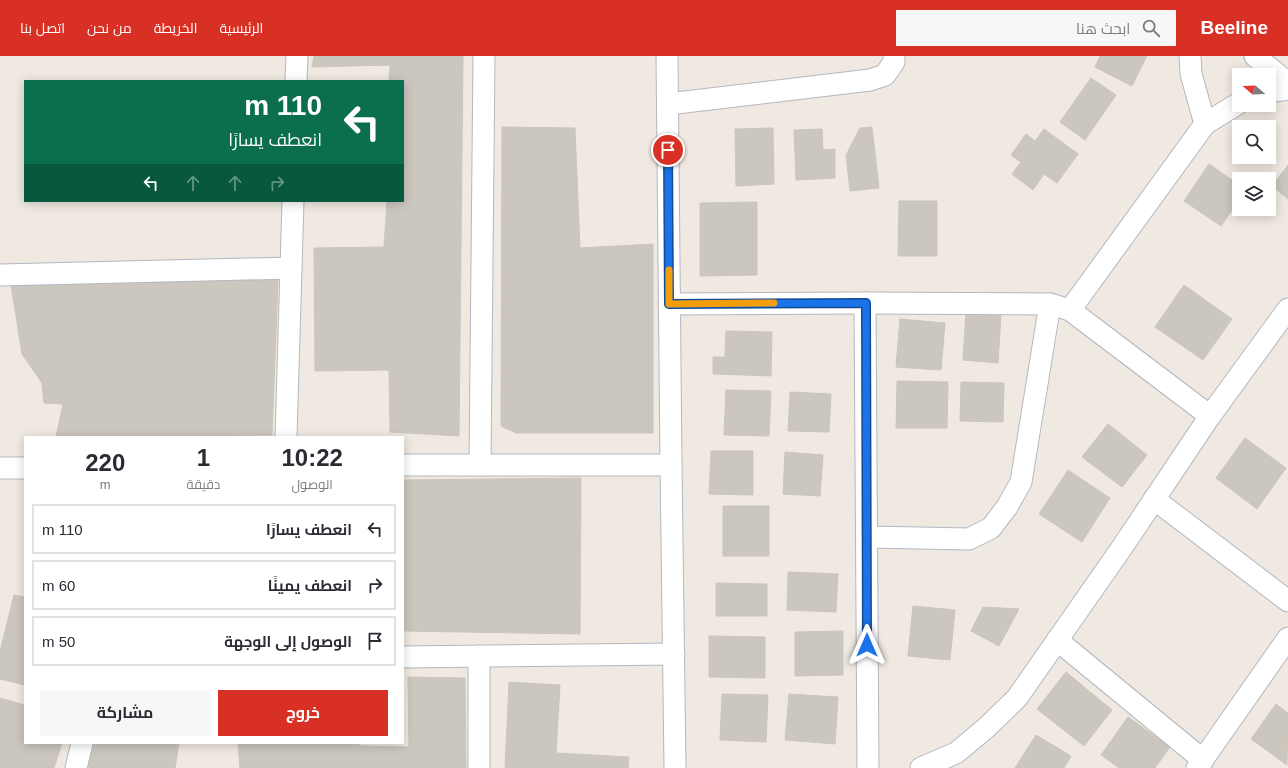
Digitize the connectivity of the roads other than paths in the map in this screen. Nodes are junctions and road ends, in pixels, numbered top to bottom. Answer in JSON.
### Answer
{"nodes":[{"id":1,"x":297,"y":56,"type":"edge"},
{"id":2,"x":484,"y":56,"type":"edge"},
{"id":3,"x":667,"y":56,"type":"edge"},
{"id":4,"x":894,"y":56,"type":"edge"},
{"id":5,"x":1190,"y":56,"type":"edge"},
{"id":6,"x":1255,"y":56,"type":"edge"},
{"id":7,"x":296,"y":80,"type":"edge"},
{"id":8,"x":1288,"y":82,"type":"edge"},
{"id":9,"x":1288,"y":89,"type":"edge"},
{"id":10,"x":1276,"y":91,"type":"edge"},
{"id":11,"x":668,"y":104,"type":"junction"},
{"id":12,"x":1232,"y":107,"type":"edge"},
{"id":13,"x":1205,"y":124,"type":"junction"},
{"id":14,"x":293,"y":202,"type":"edge"},
{"id":15,"x":291,"y":268,"type":"junction"},
{"id":16,"x":0,"y":275,"type":"edge"},
{"id":17,"x":866,"y":303,"type":"junction"},
{"id":18,"x":669,"y":304,"type":"junction"},
{"id":19,"x":1050,"y":304,"type":"junction"},
{"id":20,"x":1288,"y":309,"type":"edge"},
{"id":21,"x":1070,"y":310,"type":"junction"},
{"id":22,"x":1210,"y":416,"type":"junction"},
{"id":23,"x":286,"y":436,"type":"edge"},
{"id":24,"x":404,"y":465,"type":"edge"},
{"id":25,"x":480,"y":465,"type":"junction"},
{"id":26,"x":671,"y":465,"type":"junction"},
{"id":27,"x":0,"y":468,"type":"edge"},
{"id":28,"x":24,"y":468,"type":"edge"},
{"id":29,"x":1154,"y":500,"type":"junction"},
{"id":30,"x":867,"y":537,"type":"junction"},
{"id":31,"x":1288,"y":601,"type":"edge"},
{"id":32,"x":1288,"y":638,"type":"edge"},
{"id":33,"x":1057,"y":640,"type":"junction"},
{"id":34,"x":674,"y":654,"type":"junction"},
{"id":35,"x":479,"y":656,"type":"junction"},
{"id":36,"x":404,"y":657,"type":"edge"},
{"id":37,"x":82,"y":744,"type":"edge"},
{"id":38,"x":1200,"y":764,"type":"edge"},
{"id":39,"x":76,"y":768,"type":"edge"},
{"id":40,"x":479,"y":768,"type":"edge"},
{"id":41,"x":675,"y":768,"type":"edge"},
{"id":42,"x":868,"y":768,"type":"edge"},
{"id":43,"x":920,"y":768,"type":"edge"}],
"edges":[{"from":1,"to":7,"type":"street"},
{"from":2,"to":25,"type":"street"},
{"from":3,"to":11,"type":"street"},
{"from":4,"to":11,"type":"street"},
{"from":5,"to":13,"type":"street"},
{"from":6,"to":8,"type":"street"},
{"from":9,"to":10,"type":"street"},
{"from":11,"to":18,"type":"street"},
{"from":12,"to":13,"type":"street"},
{"from":13,"to":21,"type":"street"},
{"from":14,"to":15,"type":"street"},
{"from":15,"to":16,"type":"street"},
{"from":15,"to":23,"type":"street"},
{"from":17,"to":18,"type":"street"},
{"from":17,"to":19,"type":"street"},
{"from":17,"to":30,"type":"street"},
{"from":18,"to":26,"type":"street"},
{"from":19,"to":21,"type":"street"},
{"from":19,"to":30,"type":"street"},
{"from":20,"to":22,"type":"street"},
{"from":21,"to":22,"type":"street"},
{"from":22,"to":29,"type":"street"},
{"from":24,"to":25,"type":"street"},
{"from":25,"to":26,"type":"street"},
{"from":26,"to":34,"type":"street"},
{"from":27,"to":28,"type":"street"},
{"from":29,"to":31,"type":"street"},
{"from":29,"to":33,"type":"street"},
{"from":30,"to":42,"type":"street"},
{"from":32,"to":38,"type":"street"},
{"from":33,"to":38,"type":"street"},
{"from":33,"to":43,"type":"street"},
{"from":34,"to":35,"type":"street"},
{"from":34,"to":41,"type":"street"},
{"from":35,"to":36,"type":"street"},
{"from":35,"to":40,"type":"street"},
{"from":37,"to":39,"type":"street"}]}
